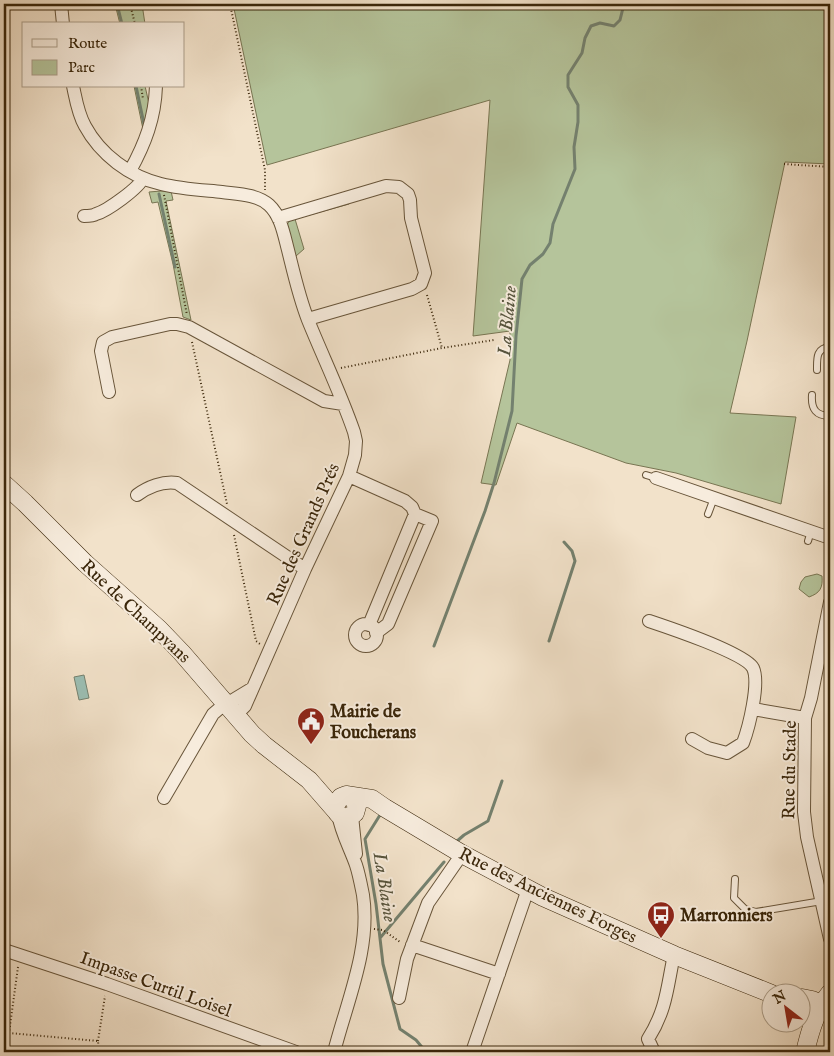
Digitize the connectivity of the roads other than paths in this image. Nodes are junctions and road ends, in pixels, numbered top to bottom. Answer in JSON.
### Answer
{"nodes":[{"id":1,"x":61,"y":4,"type":"edge"},
{"id":2,"x":63,"y":22,"type":"edge"},
{"id":3,"x":72,"y":88,"type":"edge"},
{"id":4,"x":156,"y":88,"type":"edge"},
{"id":5,"x":130,"y":171,"type":"junction"},
{"id":6,"x":143,"y":178,"type":"junction"},
{"id":7,"x":84,"y":216,"type":"dead end"},
{"id":8,"x":278,"y":218,"type":"junction"},
{"id":9,"x":308,"y":319,"type":"junction"},
{"id":10,"x":830,"y":347,"type":"edge"},
{"id":11,"x":817,"y":370,"type":"dead end"},
{"id":12,"x":110,"y":392,"type":"dead end"},
{"id":13,"x":812,"y":395,"type":"dead end"},
{"id":14,"x":343,"y":404,"type":"junction"},
{"id":15,"x":830,"y":416,"type":"edge"},
{"id":16,"x":349,"y":476,"type":"junction"},
{"id":17,"x":651,"y":476,"type":"dead end"},
{"id":18,"x":4,"y":484,"type":"edge"},
{"id":19,"x":137,"y":495,"type":"dead end"},
{"id":20,"x":714,"y":498,"type":"junction"},
{"id":21,"x":415,"y":514,"type":"junction"},
{"id":22,"x":708,"y":514,"type":"dead end"},
{"id":23,"x":830,"y":538,"type":"edge"},
{"id":24,"x":305,"y":569,"type":"junction"},
{"id":25,"x":830,"y":602,"type":"edge"},
{"id":26,"x":649,"y":621,"type":"dead end"},
{"id":27,"x":253,"y":688,"type":"junction"},
{"id":28,"x":236,"y":708,"type":"junction"},
{"id":29,"x":753,"y":709,"type":"junction"},
{"id":30,"x":805,"y":718,"type":"junction"},
{"id":31,"x":692,"y":739,"type":"dead end"},
{"id":32,"x":164,"y":798,"type":"dead end"},
{"id":33,"x":346,"y":808,"type":"junction"},
{"id":34,"x":462,"y":854,"type":"junction"},
{"id":35,"x":735,"y":879,"type":"dead end"},
{"id":36,"x":528,"y":889,"type":"junction"},
{"id":37,"x":822,"y":901,"type":"junction"},
{"id":38,"x":830,"y":939,"type":"edge"},
{"id":39,"x":412,"y":945,"type":"junction"},
{"id":40,"x":4,"y":950,"type":"edge"},
{"id":41,"x":674,"y":955,"type":"junction"},
{"id":42,"x":499,"y":974,"type":"junction"},
{"id":43,"x":762,"y":990,"type":"edge"},
{"id":44,"x":399,"y":998,"type":"dead end"},
{"id":45,"x":812,"y":1000,"type":"edge"},
{"id":46,"x":828,"y":1004,"type":"edge"},
{"id":47,"x":812,"y":1020,"type":"edge"},
{"id":48,"x":809,"y":1034,"type":"edge"},
{"id":49,"x":296,"y":1052,"type":"edge"},
{"id":50,"x":334,"y":1052,"type":"edge"},
{"id":51,"x":472,"y":1052,"type":"edge"},
{"id":52,"x":654,"y":1052,"type":"edge"},
{"id":53,"x":805,"y":1052,"type":"edge"},
{"id":54,"x":815,"y":1052,"type":"edge"}],
"edges":[{"from":1,"to":2,"type":"street"},
{"from":3,"to":5,"type":"street"},
{"from":4,"to":5,"type":"street"},
{"from":5,"to":6,"type":"street"},
{"from":6,"to":7,"type":"street"},
{"from":6,"to":8,"type":"street","name":"Rue des Grands Prés"},
{"from":8,"to":9,"type":"street","name":"Rue des Grands Prés"},
{"from":8,"to":9,"type":"street"},
{"from":9,"to":14,"type":"street","name":"Rue des Grands Prés"},
{"from":10,"to":11,"type":"lane"},
{"from":12,"to":14,"type":"street"},
{"from":13,"to":15,"type":"lane"},
{"from":14,"to":16,"type":"street","name":"Rue des Grands Prés"},
{"from":16,"to":21,"type":"street"},
{"from":16,"to":24,"type":"street","name":"Rue des Grands Prés"},
{"from":17,"to":20,"type":"street"},
{"from":18,"to":28,"type":"street","name":"Rue de Champvans"},
{"from":19,"to":24,"type":"street"},
{"from":20,"to":22,"type":"lane"},
{"from":20,"to":23,"type":"street"},
{"from":21,"to":21,"type":"street"},
{"from":24,"to":27,"type":"street","name":"Rue des Grands Prés"},
{"from":25,"to":30,"type":"street","name":"Rue du Stade"},
{"from":26,"to":29,"type":"street"},
{"from":27,"to":28,"type":"street"},
{"from":27,"to":28,"type":"street","name":"Rue des Grands Prés"},
{"from":28,"to":32,"type":"street"},
{"from":28,"to":33,"type":"street","name":"Rue de Champvans"},
{"from":29,"to":30,"type":"street"},
{"from":29,"to":31,"type":"street"},
{"from":30,"to":37,"type":"street","name":"Rue du Stade"},
{"from":33,"to":34,"type":"street","name":"Rue des Anciennes Forges"},
{"from":33,"to":50,"type":"street"},
{"from":34,"to":36,"type":"street","name":"Rue des Anciennes Forges"},
{"from":34,"to":39,"type":"street"},
{"from":35,"to":37,"type":"lane"},
{"from":36,"to":41,"type":"street","name":"Rue des Anciennes Forges"},
{"from":36,"to":42,"type":"street"},
{"from":37,"to":38,"type":"street","name":"Rue du Stade"},
{"from":39,"to":42,"type":"street"},
{"from":39,"to":44,"type":"street"},
{"from":40,"to":49,"type":"street","name":"Impasse Curtil Loisel"},
{"from":41,"to":43,"type":"street","name":"Rue des Anciennes Forges"},
{"from":41,"to":52,"type":"street"},
{"from":42,"to":51,"type":"street"},
{"from":45,"to":46,"type":"street"},
{"from":46,"to":47,"type":"street"},
{"from":47,"to":54,"type":"street"},
{"from":48,"to":53,"type":"street"}]}
